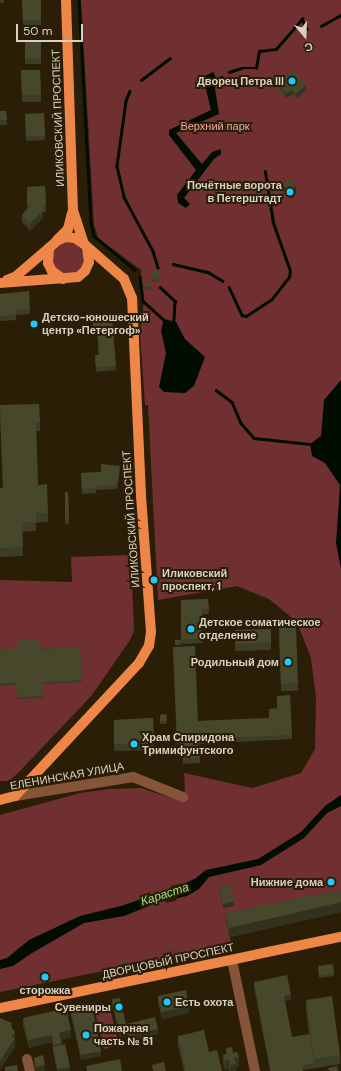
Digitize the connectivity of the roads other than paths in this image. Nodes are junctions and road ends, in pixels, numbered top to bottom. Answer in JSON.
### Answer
{"nodes":[{"id":1,"x":66,"y":0,"type":"edge"},
{"id":2,"x":72,"y":211,"type":"junction"},
{"id":3,"x":85,"y":246,"type":"junction"},
{"id":4,"x":50,"y":247,"type":"junction"},
{"id":5,"x":68,"y":279,"type":"junction"},
{"id":6,"x":0,"y":283,"type":"edge"},
{"id":7,"x":15,"y":796,"type":"junction"},
{"id":8,"x":183,"y":797,"type":"dead end"},
{"id":9,"x":0,"y":800,"type":"edge"},
{"id":10,"x":341,"y":937,"type":"edge"},
{"id":11,"x":232,"y":960,"type":"junction"},
{"id":12,"x":0,"y":1008,"type":"edge"},
{"id":13,"x":27,"y":1059,"type":"dead end"},
{"id":14,"x":30,"y":1071,"type":"edge"},
{"id":15,"x":254,"y":1071,"type":"edge"}],
"edges":[{"from":1,"to":2,"type":"main road","name":"ИЛИКОВСКИЙ ПРОСПЕКТ"},
{"from":2,"to":3,"type":"main road","name":"ИЛИКОВСКИЙ ПРОСПЕКТ"},
{"from":2,"to":4,"type":"main road","name":"ИЛИКОВСКИЙ ПРОСПЕКТ"},
{"from":3,"to":4,"type":"main road"},
{"from":3,"to":5,"type":"main road"},
{"from":3,"to":7,"type":"main road","name":"ИЛИКОВСКИЙ ПРОСПЕКТ"},
{"from":4,"to":5,"type":"main road"},
{"from":4,"to":6,"type":"main road"},
{"from":5,"to":6,"type":"main road"},
{"from":7,"to":8,"type":"street","name":"ЕЛЕНИНСКАЯ УЛИЦА"},
{"from":7,"to":9,"type":"main road","name":"ЕЛЕНИНСКАЯ УЛИЦА"},
{"from":10,"to":11,"type":"main road","name":"ДВОРЦОВЫЙ ПРОСПЕКТ"},
{"from":11,"to":12,"type":"main road","name":"ДВОРЦОВЫЙ ПРОСПЕКТ"},
{"from":11,"to":15,"type":"street"},
{"from":13,"to":14,"type":"street"}]}
